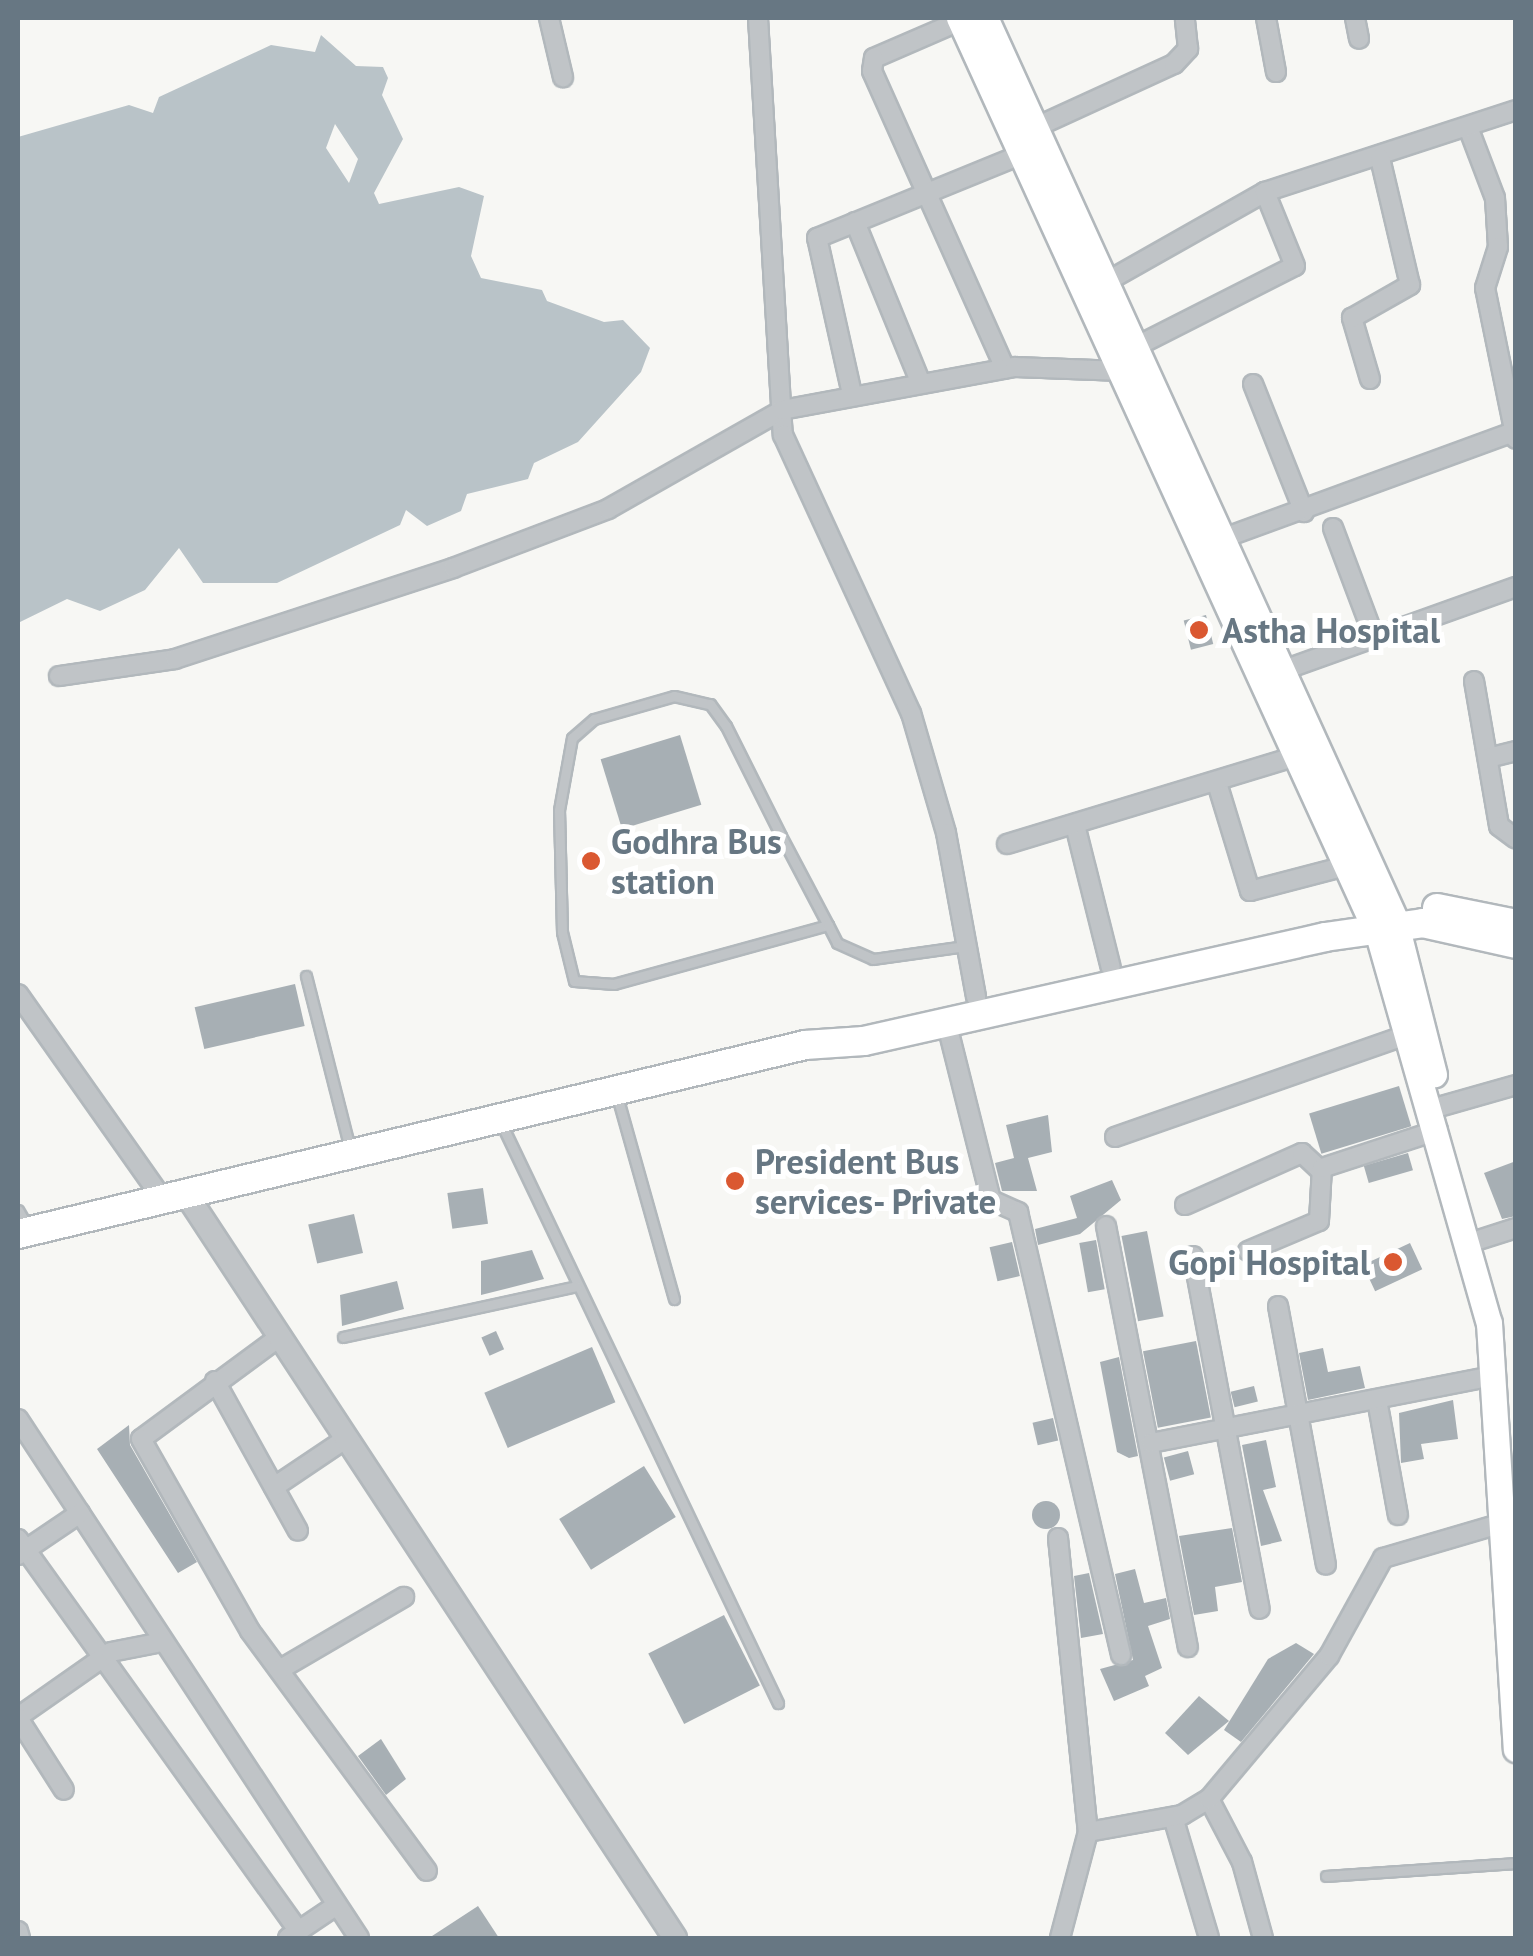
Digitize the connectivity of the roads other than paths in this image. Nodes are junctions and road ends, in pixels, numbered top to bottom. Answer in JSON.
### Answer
{"nodes":[{"id":1,"x":549,"y":18,"type":"edge"},
{"id":2,"x":758,"y":18,"type":"edge"},
{"id":3,"x":969,"y":18,"type":"edge"},
{"id":4,"x":1185,"y":18,"type":"edge"},
{"id":5,"x":1266,"y":18,"type":"edge"},
{"id":6,"x":1355,"y":18,"type":"edge"},
{"id":7,"x":1360,"y":39,"type":"dead end"},
{"id":8,"x":1276,"y":72,"type":"dead end"},
{"id":9,"x":563,"y":77,"type":"dead end"},
{"id":10,"x":1516,"y":110,"type":"edge"},
{"id":11,"x":1468,"y":127,"type":"junction"},
{"id":12,"x":1029,"y":141,"type":"junction"},
{"id":13,"x":1380,"y":158,"type":"junction"},
{"id":14,"x":1265,"y":192,"type":"junction"},
{"id":15,"x":927,"y":193,"type":"junction"},
{"id":16,"x":855,"y":222,"type":"junction"},
{"id":17,"x":1106,"y":282,"type":"junction"},
{"id":18,"x":1128,"y":359,"type":"junction"},
{"id":19,"x":1005,"y":369,"type":"junction"},
{"id":20,"x":1370,"y":378,"type":"dead end"},
{"id":21,"x":920,"y":381,"type":"junction"},
{"id":22,"x":1253,"y":384,"type":"dead end"},
{"id":23,"x":852,"y":394,"type":"junction"},
{"id":24,"x":782,"y":410,"type":"junction"},
{"id":25,"x":1515,"y":434,"type":"edge"},
{"id":26,"x":1304,"y":512,"type":"junction"},
{"id":27,"x":1333,"y":528,"type":"dead end"},
{"id":28,"x":1222,"y":539,"type":"junction"},
{"id":29,"x":1516,"y":587,"type":"edge"},
{"id":30,"x":1374,"y":637,"type":"junction"},
{"id":31,"x":1280,"y":671,"type":"junction"},
{"id":32,"x":59,"y":676,"type":"dead end"},
{"id":33,"x":1474,"y":681,"type":"dead end"},
{"id":34,"x":1516,"y":751,"type":"edge"},
{"id":35,"x":1296,"y":756,"type":"junction"},
{"id":36,"x":1488,"y":758,"type":"junction"},
{"id":37,"x":1217,"y":783,"type":"junction"},
{"id":38,"x":1076,"y":825,"type":"junction"},
{"id":39,"x":1516,"y":839,"type":"edge"},
{"id":40,"x":1007,"y":844,"type":"dead end"},
{"id":41,"x":1346,"y":866,"type":"junction"},
{"id":42,"x":1382,"y":917,"type":"junction"},
{"id":43,"x":1516,"y":924,"type":"edge"},
{"id":44,"x":828,"y":926,"type":"junction"},
{"id":45,"x":1516,"y":944,"type":"edge"},
{"id":46,"x":966,"y":946,"type":"junction"},
{"id":47,"x":1112,"y":968,"type":"junction"},
{"id":48,"x":306,"y":976,"type":"dead end"},
{"id":49,"x":18,"y":994,"type":"edge"},
{"id":50,"x":976,"y":996,"type":"junction"},
{"id":51,"x":946,"y":1021,"type":"junction"},
{"id":52,"x":1406,"y":1035,"type":"junction"},
{"id":53,"x":838,"y":1038,"type":"junction"},
{"id":54,"x":1516,"y":1085,"type":"edge"},
{"id":55,"x":615,"y":1089,"type":"junction"},
{"id":56,"x":498,"y":1116,"type":"junction"},
{"id":57,"x":1436,"y":1117,"type":"junction"},
{"id":58,"x":1114,"y":1137,"type":"dead end"},
{"id":59,"x":351,"y":1150,"type":"junction"},
{"id":60,"x":1320,"y":1170,"type":"junction"},
{"id":61,"x":172,"y":1194,"type":"junction"},
{"id":62,"x":1185,"y":1205,"type":"dead end"},
{"id":63,"x":22,"y":1225,"type":"edge"},
{"id":64,"x":1106,"y":1226,"type":"dead end"},
{"id":65,"x":1516,"y":1228,"type":"edge"},
{"id":66,"x":1466,"y":1244,"type":"junction"},
{"id":67,"x":1248,"y":1252,"type":"dead end"},
{"id":68,"x":1193,"y":1256,"type":"dead end"},
{"id":69,"x":576,"y":1286,"type":"junction"},
{"id":70,"x":674,"y":1299,"type":"dead end"},
{"id":71,"x":1278,"y":1306,"type":"dead end"},
{"id":72,"x":278,"y":1338,"type":"junction"},
{"id":73,"x":343,"y":1338,"type":"dead end"},
{"id":74,"x":1493,"y":1376,"type":"junction"},
{"id":75,"x":215,"y":1381,"type":"junction"},
{"id":76,"x":1377,"y":1400,"type":"junction"},
{"id":77,"x":1298,"y":1416,"type":"junction"},
{"id":78,"x":18,"y":1419,"type":"edge"},
{"id":79,"x":1226,"y":1428,"type":"junction"},
{"id":80,"x":344,"y":1440,"type":"junction"},
{"id":81,"x":1151,"y":1443,"type":"junction"},
{"id":82,"x":274,"y":1487,"type":"junction"},
{"id":83,"x":80,"y":1513,"type":"junction"},
{"id":84,"x":1398,"y":1515,"type":"dead end"},
{"id":85,"x":1509,"y":1519,"type":"edge"},
{"id":86,"x":298,"y":1531,"type":"dead end"},
{"id":87,"x":1058,"y":1538,"type":"dead end"},
{"id":88,"x":20,"y":1548,"type":"edge"},
{"id":89,"x":1326,"y":1565,"type":"dead end"},
{"id":90,"x":404,"y":1597,"type":"dead end"},
{"id":91,"x":1260,"y":1609,"type":"dead end"},
{"id":92,"x":162,"y":1642,"type":"junction"},
{"id":93,"x":1188,"y":1647,"type":"dead end"},
{"id":94,"x":1121,"y":1655,"type":"dead end"},
{"id":95,"x":101,"y":1660,"type":"junction"},
{"id":96,"x":279,"y":1670,"type":"junction"},
{"id":97,"x":778,"y":1702,"type":"dead end"},
{"id":98,"x":18,"y":1717,"type":"edge"},
{"id":99,"x":1516,"y":1749,"type":"edge"},
{"id":100,"x":64,"y":1790,"type":"dead end"},
{"id":101,"x":1209,"y":1799,"type":"junction"},
{"id":102,"x":1174,"y":1817,"type":"junction"},
{"id":103,"x":1088,"y":1832,"type":"junction"},
{"id":104,"x":1516,"y":1863,"type":"edge"},
{"id":105,"x":427,"y":1872,"type":"dead end"},
{"id":106,"x":1326,"y":1876,"type":"dead end"},
{"id":107,"x":337,"y":1905,"type":"junction"},
{"id":108,"x":18,"y":1931,"type":"edge"},
{"id":109,"x":293,"y":1935,"type":"edge"},
{"id":110,"x":20,"y":1938,"type":"edge"},
{"id":111,"x":359,"y":1938,"type":"edge"},
{"id":112,"x":675,"y":1938,"type":"edge"},
{"id":113,"x":1060,"y":1938,"type":"edge"},
{"id":114,"x":1209,"y":1938,"type":"edge"},
{"id":115,"x":1263,"y":1938,"type":"edge"}],
"edges":[{"from":1,"to":9,"type":"street"},
{"from":2,"to":24,"type":"street"},
{"from":3,"to":12,"type":"main road"},
{"from":3,"to":15,"type":"street"},
{"from":4,"to":12,"type":"street"},
{"from":5,"to":8,"type":"street"},
{"from":6,"to":7,"type":"street"},
{"from":10,"to":11,"type":"street"},
{"from":11,"to":13,"type":"street"},
{"from":11,"to":25,"type":"street"},
{"from":12,"to":15,"type":"street"},
{"from":12,"to":17,"type":"main road"},
{"from":12,"to":18,"type":"main road"},
{"from":13,"to":14,"type":"street"},
{"from":13,"to":20,"type":"street"},
{"from":14,"to":17,"type":"street"},
{"from":14,"to":18,"type":"street"},
{"from":15,"to":16,"type":"street"},
{"from":15,"to":19,"type":"street"},
{"from":16,"to":21,"type":"street"},
{"from":16,"to":23,"type":"street"},
{"from":17,"to":18,"type":"main road"},
{"from":18,"to":19,"type":"street"},
{"from":18,"to":28,"type":"main road"},
{"from":18,"to":35,"type":"main road"},
{"from":19,"to":21,"type":"street"},
{"from":21,"to":23,"type":"street"},
{"from":22,"to":26,"type":"street"},
{"from":23,"to":24,"type":"street"},
{"from":24,"to":32,"type":"street"},
{"from":24,"to":46,"type":"street"},
{"from":25,"to":26,"type":"street"},
{"from":26,"to":28,"type":"street"},
{"from":27,"to":30,"type":"street"},
{"from":28,"to":31,"type":"main road"},
{"from":29,"to":30,"type":"street"},
{"from":30,"to":31,"type":"street"},
{"from":31,"to":42,"type":"main road"},
{"from":33,"to":36,"type":"street"},
{"from":34,"to":36,"type":"street"},
{"from":35,"to":37,"type":"street"},
{"from":35,"to":41,"type":"main road"},
{"from":36,"to":39,"type":"street"},
{"from":37,"to":38,"type":"street"},
{"from":37,"to":41,"type":"street"},
{"from":38,"to":40,"type":"street"},
{"from":38,"to":47,"type":"street"},
{"from":41,"to":42,"type":"main road"},
{"from":42,"to":43,"type":"main road"},
{"from":42,"to":45,"type":"main road"},
{"from":42,"to":47,"type":"main road"},
{"from":42,"to":51,"type":"main road"},
{"from":42,"to":52,"type":"main road"},
{"from":42,"to":57,"type":"main road"},
{"from":44,"to":44,"type":"lane"},
{"from":44,"to":46,"type":"lane"},
{"from":46,"to":50,"type":"street"},
{"from":47,"to":50,"type":"main road"},
{"from":48,"to":59,"type":"lane"},
{"from":49,"to":61,"type":"street"},
{"from":50,"to":53,"type":"main road"},
{"from":51,"to":53,"type":"main road"},
{"from":51,"to":94,"type":"street"},
{"from":52,"to":57,"type":"main road"},
{"from":52,"to":58,"type":"street"},
{"from":53,"to":55,"type":"main road"},
{"from":54,"to":57,"type":"street"},
{"from":55,"to":56,"type":"main road"},
{"from":55,"to":70,"type":"lane"},
{"from":56,"to":59,"type":"main road"},
{"from":56,"to":69,"type":"lane"},
{"from":57,"to":60,"type":"street"},
{"from":57,"to":66,"type":"main road"},
{"from":59,"to":61,"type":"main road"},
{"from":60,"to":62,"type":"street"},
{"from":60,"to":67,"type":"street"},
{"from":61,"to":63,"type":"main road"},
{"from":61,"to":72,"type":"street"},
{"from":64,"to":81,"type":"street"},
{"from":65,"to":66,"type":"street"},
{"from":66,"to":74,"type":"main road"},
{"from":68,"to":79,"type":"street"},
{"from":69,"to":73,"type":"lane"},
{"from":69,"to":97,"type":"lane"},
{"from":71,"to":77,"type":"street"},
{"from":72,"to":75,"type":"street"},
{"from":72,"to":80,"type":"street"},
{"from":74,"to":76,"type":"street"},
{"from":74,"to":85,"type":"main road"},
{"from":75,"to":82,"type":"street"},
{"from":75,"to":96,"type":"street"},
{"from":76,"to":77,"type":"street"},
{"from":76,"to":84,"type":"street"},
{"from":77,"to":79,"type":"street"},
{"from":77,"to":89,"type":"street"},
{"from":78,"to":83,"type":"street"},
{"from":79,"to":81,"type":"street"},
{"from":79,"to":91,"type":"street"},
{"from":80,"to":82,"type":"street"},
{"from":80,"to":112,"type":"street"},
{"from":81,"to":93,"type":"street"},
{"from":82,"to":86,"type":"street"},
{"from":83,"to":88,"type":"street"},
{"from":83,"to":92,"type":"street"},
{"from":85,"to":99,"type":"main road"},
{"from":85,"to":101,"type":"street"},
{"from":87,"to":103,"type":"street"},
{"from":88,"to":95,"type":"street"},
{"from":90,"to":96,"type":"street"},
{"from":92,"to":95,"type":"street"},
{"from":92,"to":107,"type":"street"},
{"from":95,"to":98,"type":"street"},
{"from":95,"to":109,"type":"street"},
{"from":96,"to":105,"type":"street"},
{"from":98,"to":100,"type":"street"},
{"from":101,"to":102,"type":"street"},
{"from":101,"to":115,"type":"street"},
{"from":102,"to":103,"type":"street"},
{"from":102,"to":114,"type":"street"},
{"from":103,"to":113,"type":"street"},
{"from":104,"to":106,"type":"lane"},
{"from":107,"to":109,"type":"street"},
{"from":107,"to":111,"type":"street"},
{"from":108,"to":110,"type":"street"}]}
